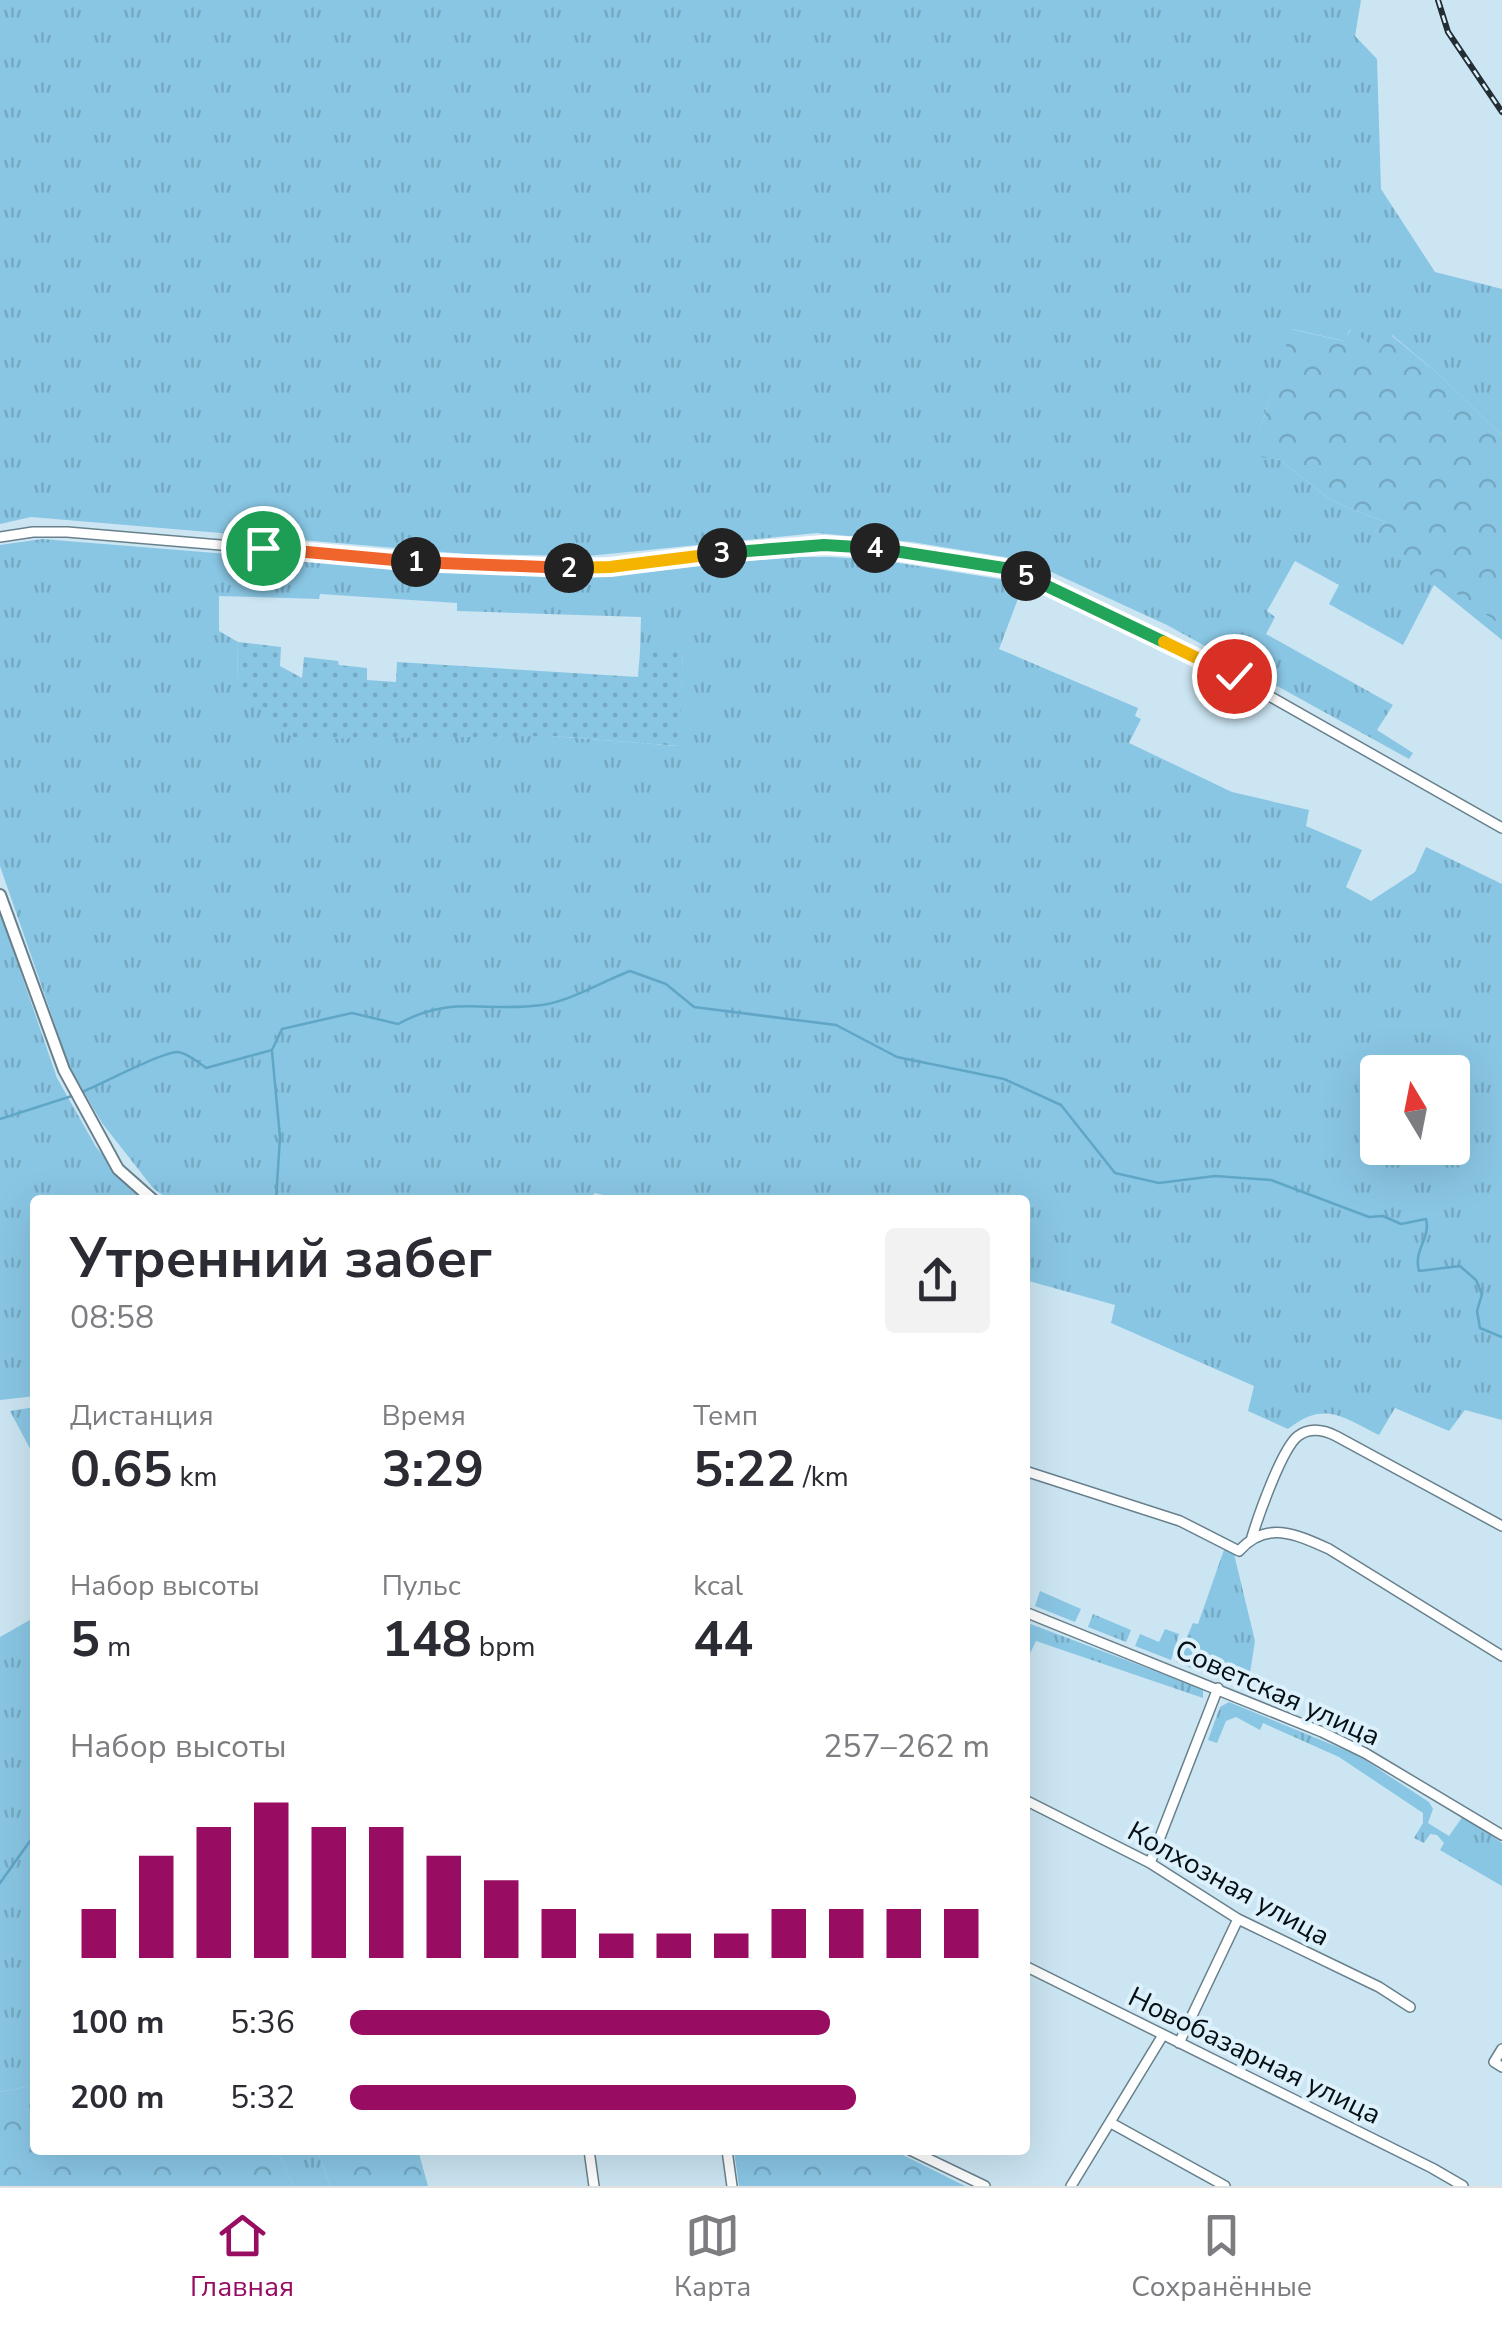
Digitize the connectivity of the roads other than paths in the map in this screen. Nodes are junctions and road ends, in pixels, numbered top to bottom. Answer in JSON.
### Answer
{"nodes":[{"id":1,"x":0,"y":537,"type":"edge"},
{"id":2,"x":1502,"y":828,"type":"edge"},
{"id":3,"x":0,"y":895,"type":"edge"},
{"id":4,"x":147,"y":1195,"type":"edge"},
{"id":5,"x":1030,"y":1472,"type":"edge"},
{"id":6,"x":1502,"y":1526,"type":"edge"},
{"id":7,"x":1252,"y":1537,"type":"junction"},
{"id":8,"x":1030,"y":1614,"type":"edge"},
{"id":9,"x":1502,"y":1656,"type":"edge"},
{"id":10,"x":1218,"y":1688,"type":"junction"},
{"id":11,"x":1030,"y":1803,"type":"edge"},
{"id":12,"x":1502,"y":1836,"type":"edge"},
{"id":13,"x":1150,"y":1863,"type":"junction"},
{"id":14,"x":1238,"y":1919,"type":"junction"},
{"id":15,"x":1030,"y":1968,"type":"edge"},
{"id":16,"x":1410,"y":2008,"type":"dead end"},
{"id":17,"x":1163,"y":2035,"type":"junction"},
{"id":18,"x":1180,"y":2043,"type":"junction"},
{"id":19,"x":1502,"y":2049,"type":"edge"},
{"id":20,"x":1498,"y":2064,"type":"edge"},
{"id":21,"x":1111,"y":2123,"type":"junction"},
{"id":22,"x":590,"y":2155,"type":"edge"},
{"id":23,"x":728,"y":2155,"type":"edge"},
{"id":24,"x":920,"y":2155,"type":"edge"},
{"id":25,"x":594,"y":2186,"type":"edge"},
{"id":26,"x":732,"y":2186,"type":"edge"},
{"id":27,"x":984,"y":2186,"type":"edge"},
{"id":28,"x":1072,"y":2186,"type":"edge"},
{"id":29,"x":1225,"y":2186,"type":"edge"},
{"id":30,"x":1463,"y":2186,"type":"edge"}],
"edges":[{"from":1,"to":2,"type":"street"},
{"from":3,"to":4,"type":"street"},
{"from":5,"to":7,"type":"street"},
{"from":6,"to":7,"type":"street"},
{"from":7,"to":9,"type":"street"},
{"from":8,"to":10,"type":"street","name":"Советская улица"},
{"from":10,"to":12,"type":"street","name":"Советская улица"},
{"from":10,"to":13,"type":"street"},
{"from":11,"to":13,"type":"street","name":"Колхозная улица"},
{"from":13,"to":14,"type":"street","name":"Колхозная улица"},
{"from":14,"to":16,"type":"street","name":"Колхозная улица"},
{"from":14,"to":18,"type":"street"},
{"from":15,"to":17,"type":"street","name":"Новобазарная улица"},
{"from":17,"to":18,"type":"street","name":"Новобазарная улица"},
{"from":17,"to":21,"type":"street"},
{"from":18,"to":30,"type":"street","name":"Новобазарная улица"},
{"from":19,"to":20,"type":"street"},
{"from":21,"to":28,"type":"street"},
{"from":21,"to":29,"type":"street"},
{"from":22,"to":25,"type":"street"},
{"from":23,"to":26,"type":"street"},
{"from":24,"to":27,"type":"street"}]}
